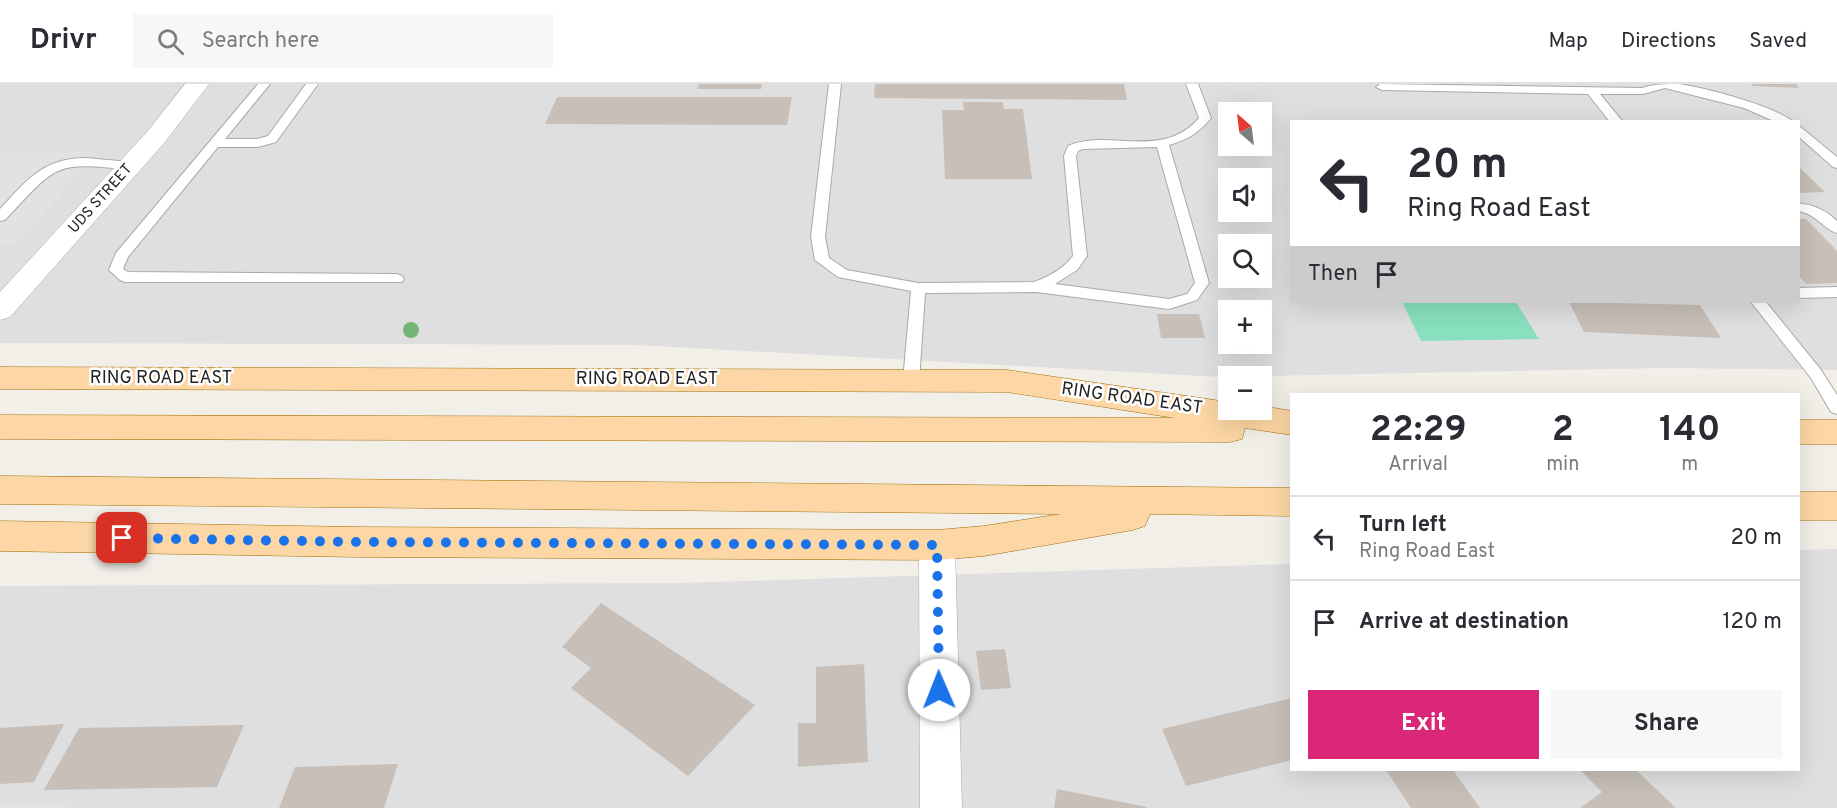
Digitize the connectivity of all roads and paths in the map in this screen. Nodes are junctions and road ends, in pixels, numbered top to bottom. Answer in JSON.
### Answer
{"nodes":[{"id":1,"x":197,"y":84,"type":"edge"},
{"id":2,"x":264,"y":84,"type":"edge"},
{"id":3,"x":312,"y":84,"type":"edge"},
{"id":4,"x":835,"y":84,"type":"edge"},
{"id":5,"x":1192,"y":84,"type":"edge"},
{"id":6,"x":1664,"y":84,"type":"edge"},
{"id":7,"x":1382,"y":87,"type":"dead end"},
{"id":8,"x":1592,"y":91,"type":"junction"},
{"id":9,"x":1615,"y":120,"type":"edge"},
{"id":10,"x":1783,"y":120,"type":"edge"},
{"id":11,"x":1800,"y":131,"type":"edge"},
{"id":12,"x":215,"y":143,"type":"junction"},
{"id":13,"x":1162,"y":144,"type":"junction"},
{"id":14,"x":1837,"y":164,"type":"edge"},
{"id":15,"x":130,"y":166,"type":"junction"},
{"id":16,"x":1800,"y":207,"type":"edge"},
{"id":17,"x":0,"y":217,"type":"edge"},
{"id":18,"x":1837,"y":229,"type":"edge"},
{"id":19,"x":397,"y":279,"type":"dead end"},
{"id":20,"x":1036,"y":287,"type":"junction"},
{"id":21,"x":918,"y":288,"type":"junction"},
{"id":22,"x":1837,"y":292,"type":"edge"},
{"id":23,"x":1800,"y":293,"type":"edge"},
{"id":24,"x":1759,"y":303,"type":"edge"},
{"id":25,"x":0,"y":310,"type":"edge"},
{"id":26,"x":0,"y":378,"type":"edge"},
{"id":27,"x":911,"y":381,"type":"junction"},
{"id":28,"x":1837,"y":408,"type":"edge"},
{"id":29,"x":1290,"y":423,"type":"edge"},
{"id":30,"x":0,"y":427,"type":"edge"},
{"id":31,"x":1290,"y":430,"type":"edge"},
{"id":32,"x":1800,"y":432,"type":"edge"},
{"id":33,"x":1837,"y":432,"type":"edge"},
{"id":34,"x":0,"y":490,"type":"edge"},
{"id":35,"x":1218,"y":501,"type":"junction"},
{"id":36,"x":1290,"y":502,"type":"edge"},
{"id":37,"x":1800,"y":506,"type":"edge"},
{"id":38,"x":1837,"y":506,"type":"edge"},
{"id":39,"x":0,"y":537,"type":"edge"},
{"id":40,"x":937,"y":545,"type":"junction"},
{"id":41,"x":941,"y":808,"type":"edge"}],
"edges":[{"from":1,"to":15,"type":"street","name":"UDS STREET"},
{"from":2,"to":12,"type":"lane"},
{"from":3,"to":12,"type":"lane"},
{"from":4,"to":21,"type":"lane"},
{"from":5,"to":13,"type":"lane"},
{"from":6,"to":8,"type":"lane"},
{"from":6,"to":10,"type":"lane"},
{"from":7,"to":8,"type":"lane"},
{"from":8,"to":9,"type":"lane"},
{"from":11,"to":14,"type":"lane"},
{"from":12,"to":19,"type":"lane"},
{"from":13,"to":20,"type":"lane"},
{"from":13,"to":20,"type":"lane"},
{"from":15,"to":17,"type":"lane"},
{"from":15,"to":25,"type":"street","name":"UDS STREET"},
{"from":16,"to":18,"type":"lane"},
{"from":20,"to":21,"type":"lane"},
{"from":21,"to":27,"type":"lane"},
{"from":22,"to":23,"type":"lane"},
{"from":24,"to":28,"type":"lane"},
{"from":26,"to":27,"type":"main road","name":"RING ROAD EAST"},
{"from":27,"to":29,"type":"main road","name":"RING ROAD EAST"},
{"from":30,"to":31,"type":"main road","name":"RING ROAD EAST"},
{"from":32,"to":33,"type":"main road"},
{"from":34,"to":35,"type":"main road"},
{"from":35,"to":36,"type":"main road"},
{"from":35,"to":40,"type":"main road"},
{"from":37,"to":38,"type":"main road"},
{"from":39,"to":40,"type":"main road"},
{"from":40,"to":41,"type":"street"}]}
